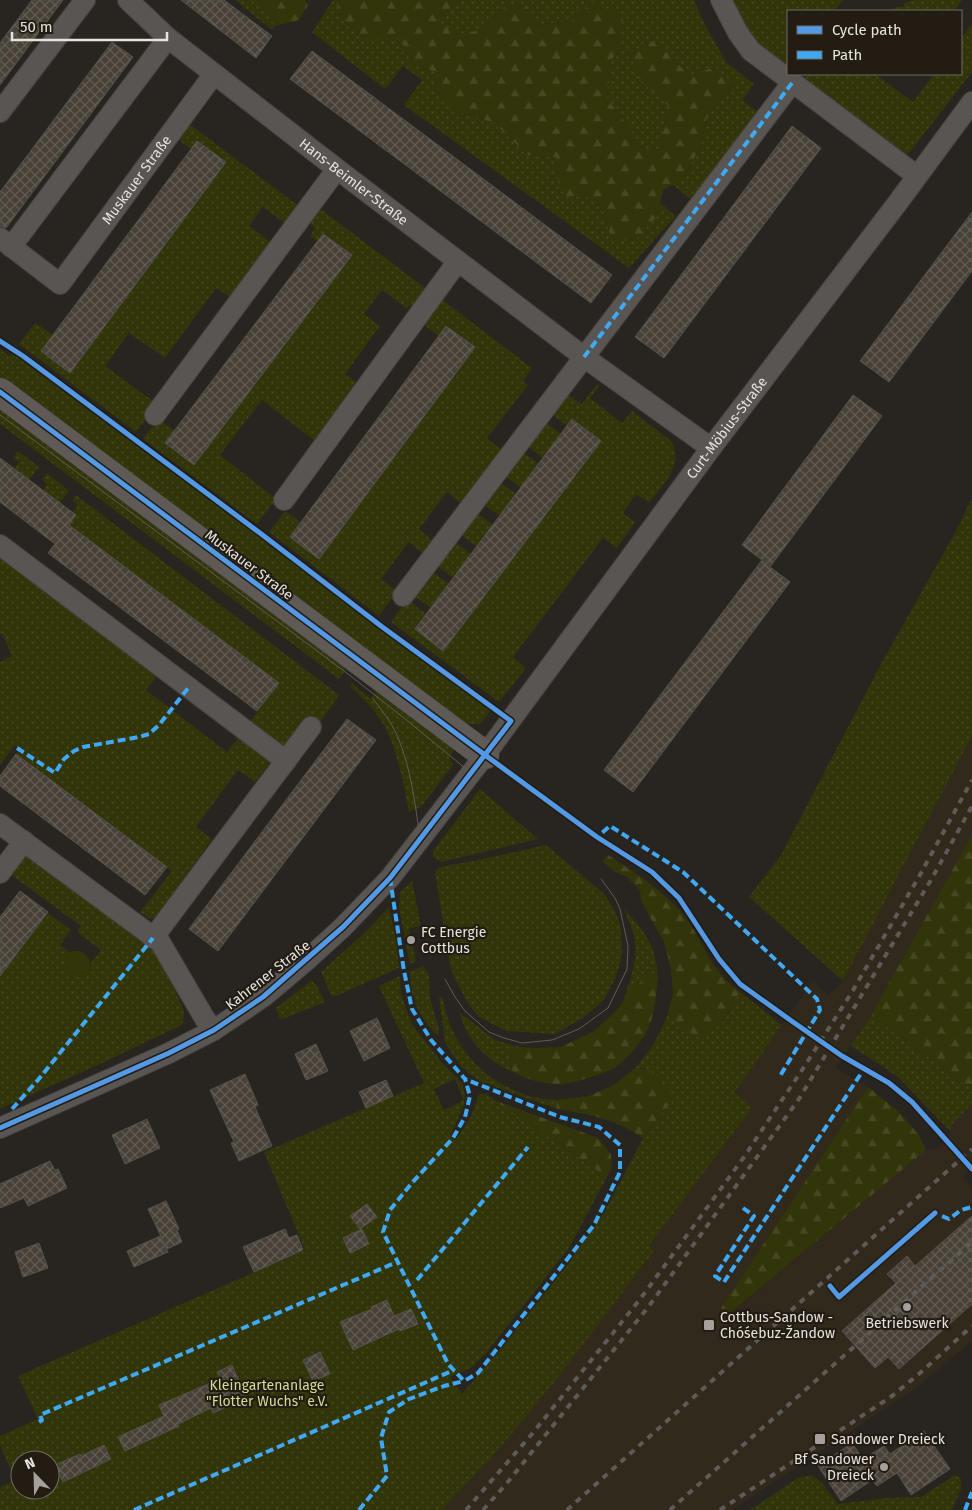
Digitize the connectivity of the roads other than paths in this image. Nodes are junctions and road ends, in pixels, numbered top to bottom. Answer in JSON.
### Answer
{"nodes":[{"id":1,"x":85,"y":0,"type":"edge"},
{"id":2,"x":128,"y":0,"type":"edge"},
{"id":3,"x":721,"y":0,"type":"edge"},
{"id":4,"x":168,"y":38,"type":"junction"},
{"id":5,"x":214,"y":74,"type":"junction"},
{"id":6,"x":792,"y":83,"type":"junction"},
{"id":7,"x":972,"y":102,"type":"edge"},
{"id":8,"x":0,"y":112,"type":"edge"},
{"id":9,"x":337,"y":169,"type":"junction"},
{"id":10,"x":917,"y":176,"type":"junction"},
{"id":11,"x":6,"y":243,"type":"edge"},
{"id":12,"x":458,"y":261,"type":"junction"},
{"id":13,"x":584,"y":357,"type":"junction"},
{"id":14,"x":0,"y":392,"type":"edge"},
{"id":15,"x":155,"y":415,"type":"dead end"},
{"id":16,"x":711,"y":448,"type":"junction"},
{"id":17,"x":284,"y":500,"type":"dead end"},
{"id":18,"x":0,"y":545,"type":"edge"},
{"id":19,"x":403,"y":596,"type":"dead end"},
{"id":20,"x":311,"y":727,"type":"dead end"},
{"id":21,"x":485,"y":755,"type":"junction"},
{"id":22,"x":286,"y":760,"type":"junction"},
{"id":23,"x":0,"y":824,"type":"edge"},
{"id":24,"x":24,"y":841,"type":"junction"},
{"id":25,"x":0,"y":873,"type":"edge"},
{"id":26,"x":153,"y":938,"type":"junction"},
{"id":27,"x":214,"y":1030,"type":"junction"},
{"id":28,"x":0,"y":1128,"type":"edge"}],
"edges":[{"from":1,"to":8,"type":"street"},
{"from":2,"to":4,"type":"street","name":"Hans-Beimler-Straße"},
{"from":3,"to":6,"type":"street"},
{"from":4,"to":5,"type":"street","name":"Hans-Beimler-Straße"},
{"from":4,"to":11,"type":"street","name":"Muskauer Straße"},
{"from":5,"to":9,"type":"street","name":"Hans-Beimler-Straße"},
{"from":5,"to":11,"type":"street","name":"Muskauer Straße"},
{"from":6,"to":10,"type":"street"},
{"from":6,"to":13,"type":"street"},
{"from":7,"to":10,"type":"street","name":"Curt-Möbius-Straße"},
{"from":9,"to":12,"type":"street","name":"Hans-Beimler-Straße"},
{"from":9,"to":15,"type":"street"},
{"from":10,"to":16,"type":"street","name":"Curt-Möbius-Straße"},
{"from":12,"to":13,"type":"street","name":"Hans-Beimler-Straße"},
{"from":12,"to":17,"type":"street"},
{"from":13,"to":16,"type":"street","name":"Hans-Beimler-Straße"},
{"from":13,"to":19,"type":"street"},
{"from":14,"to":21,"type":"street","name":"Muskauer Straße"},
{"from":16,"to":21,"type":"street","name":"Curt-Möbius-Straße"},
{"from":18,"to":22,"type":"street"},
{"from":20,"to":22,"type":"street"},
{"from":21,"to":27,"type":"street","name":"Kahrener Straße"},
{"from":22,"to":26,"type":"street"},
{"from":23,"to":24,"type":"street"},
{"from":24,"to":25,"type":"street"},
{"from":24,"to":26,"type":"street"},
{"from":26,"to":27,"type":"street"},
{"from":27,"to":28,"type":"street","name":"Kahrener Straße"}]}
